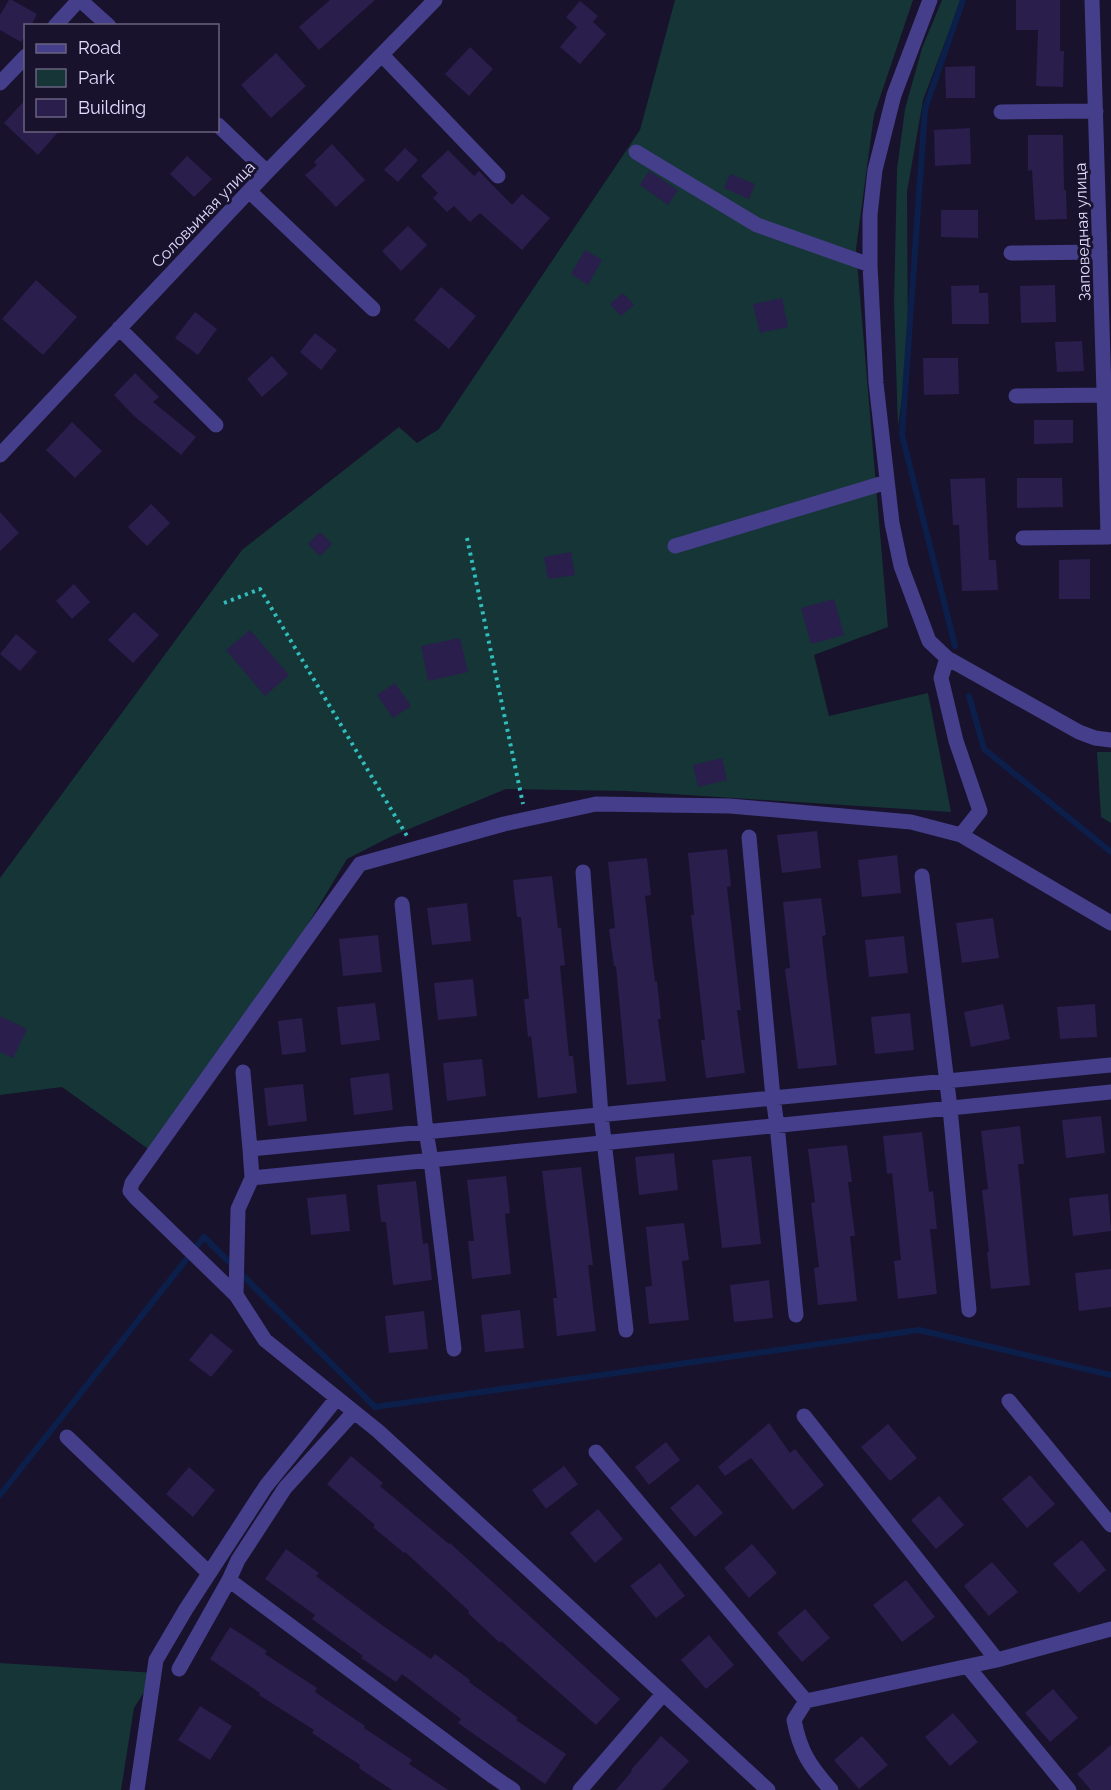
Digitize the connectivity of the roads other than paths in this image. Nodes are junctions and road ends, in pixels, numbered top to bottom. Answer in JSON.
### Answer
{"nodes":[{"id":1,"x":80,"y":0,"type":"edge"},
{"id":2,"x":435,"y":0,"type":"edge"},
{"id":3,"x":930,"y":0,"type":"edge"},
{"id":4,"x":1092,"y":0,"type":"edge"},
{"id":5,"x":57,"y":24,"type":"edge"},
{"id":6,"x":107,"y":24,"type":"edge"},
{"id":7,"x":382,"y":55,"type":"junction"},
{"id":8,"x":24,"y":58,"type":"edge"},
{"id":9,"x":0,"y":83,"type":"edge"},
{"id":10,"x":1000,"y":111,"type":"dead end"},
{"id":11,"x":1096,"y":111,"type":"junction"},
{"id":12,"x":219,"y":126,"type":"edge"},
{"id":13,"x":636,"y":152,"type":"dead end"},
{"id":14,"x":267,"y":172,"type":"junction"},
{"id":15,"x":498,"y":176,"type":"dead end"},
{"id":16,"x":249,"y":191,"type":"junction"},
{"id":17,"x":1100,"y":252,"type":"junction"},
{"id":18,"x":1011,"y":253,"type":"dead end"},
{"id":19,"x":870,"y":265,"type":"junction"},
{"id":20,"x":373,"y":309,"type":"dead end"},
{"id":21,"x":119,"y":328,"type":"junction"},
{"id":22,"x":1105,"y":395,"type":"junction"},
{"id":23,"x":1016,"y":396,"type":"dead end"},
{"id":24,"x":216,"y":425,"type":"dead end"},
{"id":25,"x":0,"y":455,"type":"edge"},
{"id":26,"x":1109,"y":459,"type":"edge"},
{"id":27,"x":887,"y":482,"type":"junction"},
{"id":28,"x":1023,"y":538,"type":"dead end"},
{"id":29,"x":675,"y":546,"type":"dead end"},
{"id":30,"x":947,"y":658,"type":"junction"},
{"id":31,"x":1111,"y":740,"type":"edge"},
{"id":32,"x":961,"y":835,"type":"junction"},
{"id":33,"x":749,"y":837,"type":"dead end"},
{"id":34,"x":583,"y":872,"type":"dead end"},
{"id":35,"x":922,"y":876,"type":"dead end"},
{"id":36,"x":402,"y":904,"type":"dead end"},
{"id":37,"x":1111,"y":923,"type":"edge"},
{"id":38,"x":1111,"y":1065,"type":"edge"},
{"id":39,"x":243,"y":1072,"type":"dead end"},
{"id":40,"x":945,"y":1082,"type":"junction"},
{"id":41,"x":1111,"y":1092,"type":"edge"},
{"id":42,"x":773,"y":1098,"type":"junction"},
{"id":43,"x":950,"y":1108,"type":"junction"},
{"id":44,"x":602,"y":1115,"type":"junction"},
{"id":45,"x":777,"y":1125,"type":"junction"},
{"id":46,"x":426,"y":1132,"type":"junction"},
{"id":47,"x":605,"y":1142,"type":"junction"},
{"id":48,"x":250,"y":1149,"type":"junction"},
{"id":49,"x":432,"y":1160,"type":"junction"},
{"id":50,"x":252,"y":1178,"type":"junction"},
{"id":51,"x":236,"y":1295,"type":"junction"},
{"id":52,"x":969,"y":1310,"type":"dead end"},
{"id":53,"x":796,"y":1315,"type":"dead end"},
{"id":54,"x":627,"y":1330,"type":"dead end"},
{"id":55,"x":453,"y":1349,"type":"dead end"},
{"id":56,"x":337,"y":1398,"type":"junction"},
{"id":57,"x":1009,"y":1401,"type":"dead end"},
{"id":58,"x":354,"y":1412,"type":"junction"},
{"id":59,"x":804,"y":1416,"type":"dead end"},
{"id":60,"x":67,"y":1437,"type":"dead end"},
{"id":61,"x":596,"y":1452,"type":"dead end"},
{"id":62,"x":1111,"y":1525,"type":"edge"},
{"id":63,"x":209,"y":1573,"type":"junction"},
{"id":64,"x":229,"y":1580,"type":"junction"},
{"id":65,"x":1111,"y":1629,"type":"edge"},
{"id":66,"x":997,"y":1660,"type":"junction"},
{"id":67,"x":968,"y":1667,"type":"junction"},
{"id":68,"x":179,"y":1669,"type":"dead end"},
{"id":69,"x":663,"y":1694,"type":"junction"},
{"id":70,"x":806,"y":1701,"type":"junction"},
{"id":71,"x":137,"y":1790,"type":"edge"},
{"id":72,"x":513,"y":1790,"type":"edge"},
{"id":73,"x":580,"y":1790,"type":"edge"},
{"id":74,"x":768,"y":1790,"type":"edge"},
{"id":75,"x":831,"y":1790,"type":"edge"},
{"id":76,"x":1069,"y":1790,"type":"edge"}],
"edges":[{"from":1,"to":5,"type":"street"},
{"from":1,"to":6,"type":"street"},
{"from":2,"to":7,"type":"street","name":"Соловьиная улица"},
{"from":3,"to":19,"type":"street"},
{"from":4,"to":11,"type":"street","name":"Заповедная улица"},
{"from":7,"to":14,"type":"street","name":"Соловьиная улица"},
{"from":7,"to":15,"type":"street"},
{"from":8,"to":9,"type":"street"},
{"from":10,"to":11,"type":"street"},
{"from":11,"to":17,"type":"street","name":"Заповедная улица"},
{"from":12,"to":14,"type":"street"},
{"from":13,"to":19,"type":"street"},
{"from":14,"to":16,"type":"street","name":"Соловьиная улица"},
{"from":16,"to":20,"type":"street"},
{"from":16,"to":21,"type":"street","name":"Соловьиная улица"},
{"from":17,"to":18,"type":"street"},
{"from":17,"to":22,"type":"street","name":"Заповедная улица"},
{"from":19,"to":27,"type":"street"},
{"from":21,"to":24,"type":"street"},
{"from":21,"to":25,"type":"street","name":"Соловьиная улица"},
{"from":22,"to":23,"type":"street"},
{"from":22,"to":26,"type":"street","name":"Заповедная улица"},
{"from":26,"to":28,"type":"street","name":"Заповедная улица"},
{"from":27,"to":29,"type":"street"},
{"from":27,"to":30,"type":"street"},
{"from":30,"to":31,"type":"street"},
{"from":30,"to":32,"type":"street"},
{"from":32,"to":37,"type":"street"},
{"from":32,"to":51,"type":"street"},
{"from":33,"to":42,"type":"street"},
{"from":34,"to":44,"type":"street"},
{"from":35,"to":40,"type":"street"},
{"from":36,"to":46,"type":"street"},
{"from":38,"to":40,"type":"street"},
{"from":39,"to":48,"type":"street"},
{"from":40,"to":42,"type":"street"},
{"from":40,"to":43,"type":"street"},
{"from":41,"to":43,"type":"street"},
{"from":42,"to":44,"type":"street"},
{"from":42,"to":45,"type":"street"},
{"from":43,"to":45,"type":"street"},
{"from":43,"to":52,"type":"street"},
{"from":44,"to":46,"type":"street"},
{"from":44,"to":47,"type":"street"},
{"from":45,"to":47,"type":"street"},
{"from":45,"to":53,"type":"street"},
{"from":46,"to":48,"type":"street"},
{"from":46,"to":49,"type":"street"},
{"from":47,"to":49,"type":"street"},
{"from":47,"to":54,"type":"street"},
{"from":48,"to":50,"type":"street"},
{"from":49,"to":50,"type":"street"},
{"from":49,"to":55,"type":"street"},
{"from":50,"to":51,"type":"street"},
{"from":51,"to":56,"type":"street"},
{"from":56,"to":58,"type":"street"},
{"from":56,"to":63,"type":"street"},
{"from":57,"to":62,"type":"street"},
{"from":58,"to":64,"type":"street"},
{"from":58,"to":69,"type":"street"},
{"from":59,"to":66,"type":"street"},
{"from":60,"to":63,"type":"street"},
{"from":61,"to":70,"type":"street"},
{"from":63,"to":71,"type":"street"},
{"from":64,"to":68,"type":"street"},
{"from":64,"to":72,"type":"street"},
{"from":65,"to":66,"type":"street"},
{"from":66,"to":67,"type":"street"},
{"from":67,"to":70,"type":"street"},
{"from":67,"to":76,"type":"street"},
{"from":69,"to":73,"type":"street"},
{"from":69,"to":74,"type":"street"},
{"from":70,"to":75,"type":"street"}]}
